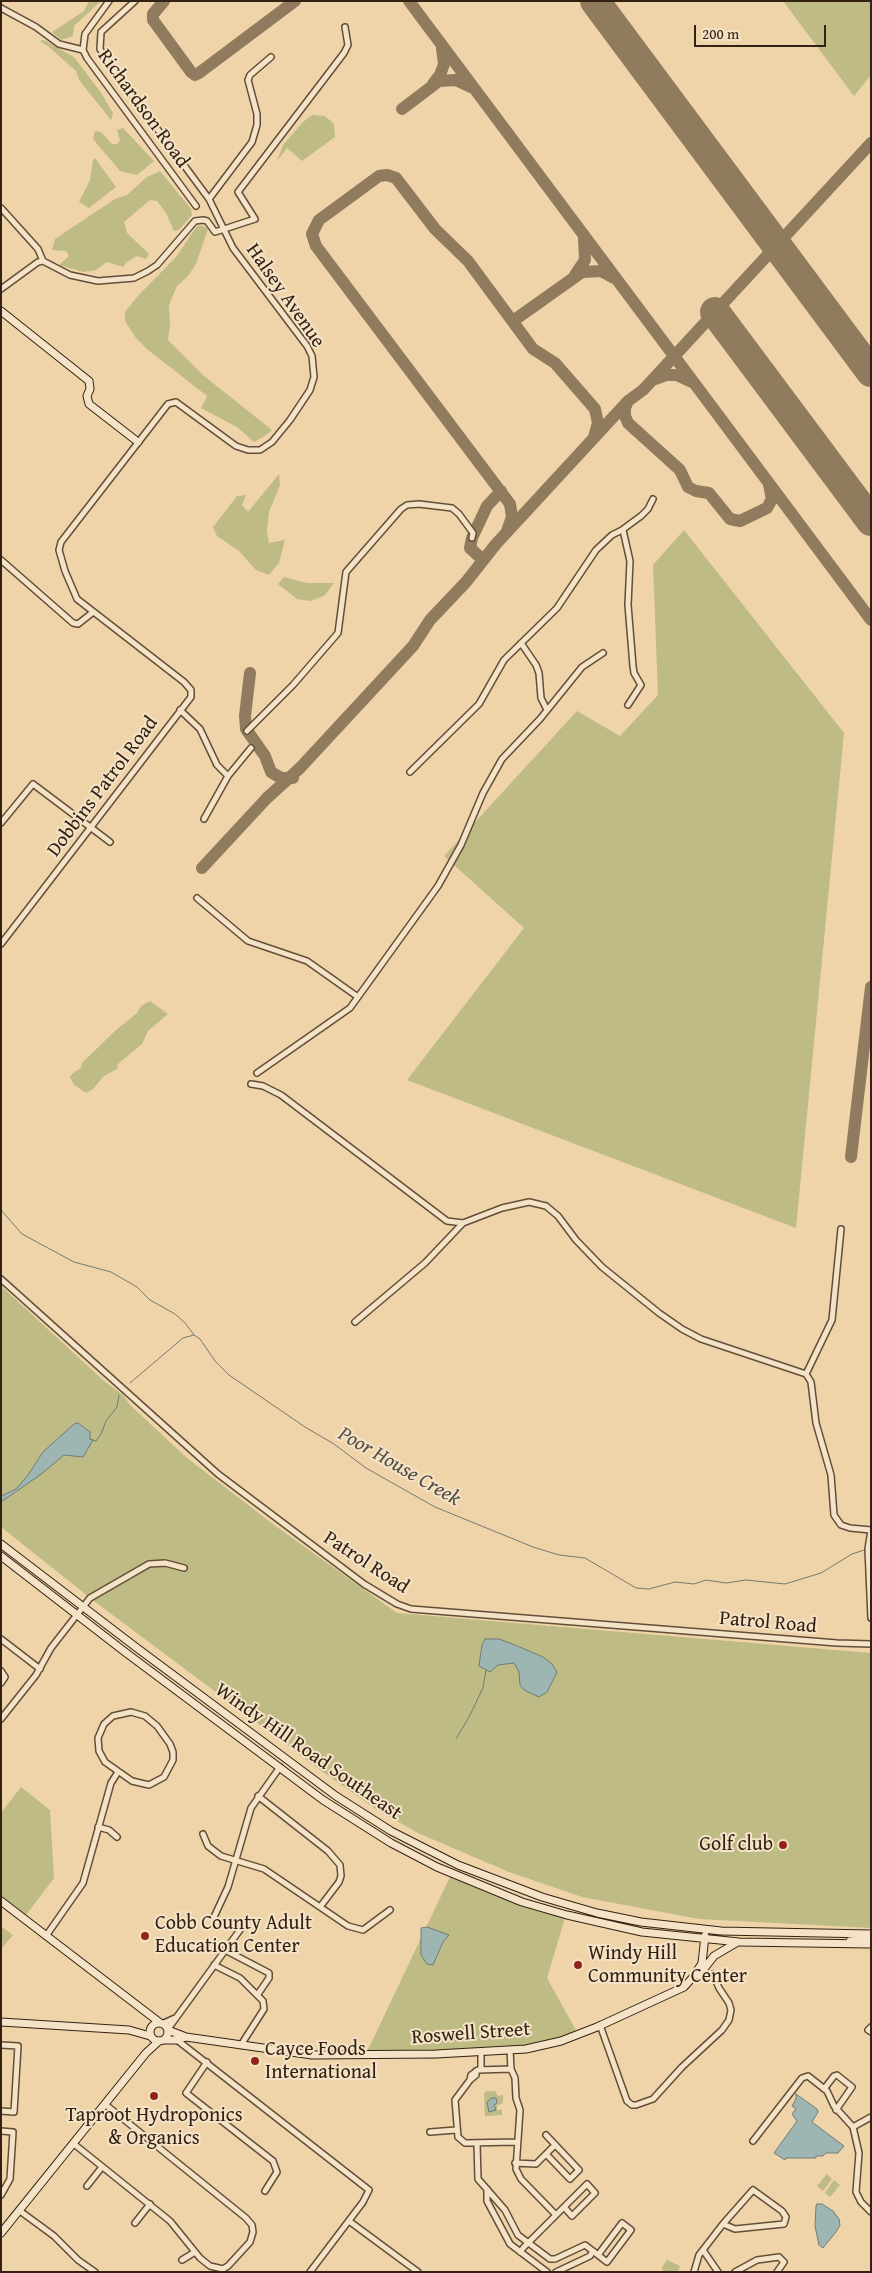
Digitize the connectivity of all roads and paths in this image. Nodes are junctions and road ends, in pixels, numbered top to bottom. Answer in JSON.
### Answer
{"nodes":[{"id":1,"x":109,"y":1,"type":"edge"},
{"id":2,"x":135,"y":1,"type":"edge"},
{"id":3,"x":1,"y":8,"type":"edge"},
{"id":4,"x":345,"y":27,"type":"dead end"},
{"id":5,"x":83,"y":50,"type":"junction"},
{"id":6,"x":271,"y":57,"type":"dead end"},
{"id":7,"x":209,"y":200,"type":"junction"},
{"id":8,"x":196,"y":206,"type":"dead end"},
{"id":9,"x":1,"y":208,"type":"edge"},
{"id":10,"x":223,"y":229,"type":"junction"},
{"id":11,"x":43,"y":261,"type":"junction"},
{"id":12,"x":1,"y":289,"type":"edge"},
{"id":13,"x":1,"y":310,"type":"edge"},
{"id":14,"x":138,"y":442,"type":"junction"},
{"id":15,"x":653,"y":499,"type":"dead end"},
{"id":16,"x":623,"y":530,"type":"junction"},
{"id":17,"x":472,"y":538,"type":"dead end"},
{"id":18,"x":1,"y":560,"type":"edge"},
{"id":19,"x":92,"y":613,"type":"junction"},
{"id":20,"x":521,"y":643,"type":"junction"},
{"id":21,"x":603,"y":653,"type":"dead end"},
{"id":22,"x":191,"y":697,"type":"joint"},
{"id":23,"x":628,"y":705,"type":"dead end"},
{"id":24,"x":180,"y":710,"type":"junction"},
{"id":25,"x":547,"y":710,"type":"junction"},
{"id":26,"x":248,"y":731,"type":"dead end"},
{"id":27,"x":251,"y":748,"type":"dead end"},
{"id":28,"x":410,"y":772,"type":"dead end"},
{"id":29,"x":228,"y":776,"type":"junction"},
{"id":30,"x":204,"y":819,"type":"dead end"},
{"id":31,"x":1,"y":823,"type":"edge"},
{"id":32,"x":91,"y":826,"type":"junction"},
{"id":33,"x":110,"y":842,"type":"dead end"},
{"id":34,"x":197,"y":898,"type":"dead end"},
{"id":35,"x":1,"y":944,"type":"edge"},
{"id":36,"x":358,"y":997,"type":"junction"},
{"id":37,"x":257,"y":1072,"type":"dead end"},
{"id":38,"x":251,"y":1084,"type":"dead end"},
{"id":39,"x":463,"y":1223,"type":"junction"},
{"id":40,"x":841,"y":1229,"type":"dead end"},
{"id":41,"x":1,"y":1279,"type":"edge"},
{"id":42,"x":355,"y":1322,"type":"dead end"},
{"id":43,"x":806,"y":1374,"type":"junction"},
{"id":44,"x":871,"y":1530,"type":"edge"},
{"id":45,"x":1,"y":1544,"type":"edge"},
{"id":46,"x":1,"y":1556,"type":"edge"},
{"id":47,"x":184,"y":1568,"type":"dead end"},
{"id":48,"x":82,"y":1606,"type":"junction"},
{"id":49,"x":76,"y":1614,"type":"junction"},
{"id":50,"x":871,"y":1618,"type":"edge"},
{"id":51,"x":2,"y":1641,"type":"edge"},
{"id":52,"x":871,"y":1644,"type":"edge"},
{"id":53,"x":40,"y":1669,"type":"junction"},
{"id":54,"x":1,"y":1671,"type":"edge"},
{"id":55,"x":1,"y":1683,"type":"edge"},
{"id":56,"x":1,"y":1719,"type":"edge"},
{"id":57,"x":280,"y":1767,"type":"junction"},
{"id":58,"x":118,"y":1772,"type":"junction"},
{"id":59,"x":258,"y":1796,"type":"junction"},
{"id":60,"x":98,"y":1827,"type":"junction"},
{"id":61,"x":203,"y":1834,"type":"dead end"},
{"id":62,"x":117,"y":1837,"type":"dead end"},
{"id":63,"x":235,"y":1861,"type":"junction"},
{"id":64,"x":1,"y":1901,"type":"edge"},
{"id":65,"x":320,"y":1907,"type":"junction"},
{"id":66,"x":390,"y":1910,"type":"dead end"},
{"id":67,"x":214,"y":1917,"type":"dead end"},
{"id":68,"x":245,"y":1923,"type":"dead end"},
{"id":69,"x":706,"y":1930,"type":"junction"},
{"id":70,"x":871,"y":1934,"type":"edge"},
{"id":71,"x":46,"y":1936,"type":"junction"},
{"id":72,"x":871,"y":1939,"type":"edge"},
{"id":73,"x":705,"y":1940,"type":"junction"},
{"id":74,"x":739,"y":1942,"type":"junction"},
{"id":75,"x":840,"y":1944,"type":"junction"},
{"id":76,"x":871,"y":1944,"type":"edge"},
{"id":77,"x":225,"y":1950,"type":"junction"},
{"id":78,"x":214,"y":1965,"type":"junction"},
{"id":79,"x":713,"y":1974,"type":"dead end"},
{"id":80,"x":684,"y":1987,"type":"junction"},
{"id":81,"x":258,"y":1994,"type":"junction"},
{"id":82,"x":1,"y":2022,"type":"edge"},
{"id":83,"x":160,"y":2026,"type":"junction"},
{"id":84,"x":600,"y":2026,"type":"junction"},
{"id":85,"x":871,"y":2026,"type":"edge"},
{"id":86,"x":129,"y":2030,"type":"junction"},
{"id":87,"x":871,"y":2032,"type":"edge"},
{"id":88,"x":150,"y":2036,"type":"junction"},
{"id":89,"x":188,"y":2038,"type":"junction"},
{"id":90,"x":161,"y":2040,"type":"junction"},
{"id":91,"x":177,"y":2040,"type":"junction"},
{"id":92,"x":1,"y":2045,"type":"edge"},
{"id":93,"x":241,"y":2045,"type":"junction"},
{"id":94,"x":191,"y":2049,"type":"junction"},
{"id":95,"x":510,"y":2050,"type":"junction"},
{"id":96,"x":481,"y":2053,"type":"junction"},
{"id":97,"x":143,"y":2057,"type":"junction"},
{"id":98,"x":207,"y":2062,"type":"junction"},
{"id":99,"x":511,"y":2069,"type":"junction"},
{"id":100,"x":479,"y":2071,"type":"junction"},
{"id":101,"x":824,"y":2089,"type":"junction"},
{"id":102,"x":106,"y":2105,"type":"junction"},
{"id":103,"x":836,"y":2110,"type":"junction"},
{"id":104,"x":1,"y":2111,"type":"edge"},
{"id":105,"x":871,"y":2117,"type":"edge"},
{"id":106,"x":854,"y":2127,"type":"junction"},
{"id":107,"x":456,"y":2130,"type":"junction"},
{"id":108,"x":1,"y":2131,"type":"edge"},
{"id":109,"x":430,"y":2132,"type":"dead end"},
{"id":110,"x":546,"y":2135,"type":"dead end"},
{"id":111,"x":753,"y":2141,"type":"dead end"},
{"id":112,"x":517,"y":2142,"type":"junction"},
{"id":113,"x":477,"y":2143,"type":"junction"},
{"id":114,"x":74,"y":2144,"type":"junction"},
{"id":115,"x":555,"y":2145,"type":"junction"},
{"id":116,"x":546,"y":2154,"type":"junction"},
{"id":117,"x":515,"y":2163,"type":"junction"},
{"id":118,"x":102,"y":2167,"type":"junction"},
{"id":119,"x":1,"y":2183,"type":"edge"},
{"id":120,"x":7,"y":2186,"type":"junction"},
{"id":121,"x":87,"y":2186,"type":"dead end"},
{"id":122,"x":487,"y":2189,"type":"junction"},
{"id":123,"x":265,"y":2191,"type":"dead end"},
{"id":124,"x":1,"y":2195,"type":"edge"},
{"id":125,"x":150,"y":2204,"type":"junction"},
{"id":126,"x":564,"y":2207,"type":"junction"},
{"id":127,"x":20,"y":2211,"type":"junction"},
{"id":128,"x":871,"y":2212,"type":"edge"},
{"id":129,"x":556,"y":2215,"type":"junction"},
{"id":130,"x":349,"y":2220,"type":"junction"},
{"id":131,"x":135,"y":2223,"type":"dead end"},
{"id":132,"x":723,"y":2224,"type":"junction"},
{"id":133,"x":1,"y":2233,"type":"edge"},
{"id":134,"x":528,"y":2243,"type":"junction"},
{"id":135,"x":703,"y":2250,"type":"junction"},
{"id":136,"x":195,"y":2252,"type":"junction"},
{"id":137,"x":520,"y":2252,"type":"junction"},
{"id":138,"x":596,"y":2253,"type":"junction"},
{"id":139,"x":182,"y":2260,"type":"dead end"},
{"id":140,"x":95,"y":2272,"type":"edge"},
{"id":141,"x":310,"y":2272,"type":"edge"},
{"id":142,"x":418,"y":2272,"type":"edge"},
{"id":143,"x":547,"y":2272,"type":"edge"},
{"id":144,"x":556,"y":2272,"type":"edge"},
{"id":145,"x":694,"y":2272,"type":"edge"},
{"id":146,"x":718,"y":2272,"type":"edge"},
{"id":147,"x":735,"y":2272,"type":"edge"},
{"id":148,"x":777,"y":2272,"type":"edge"}],
"edges":[{"from":1,"to":5,"type":"street","name":"Richardson Road"},
{"from":2,"to":7,"type":"street","name":"Halsey Avenue"},
{"from":3,"to":5,"type":"street"},
{"from":4,"to":10,"type":"street"},
{"from":5,"to":8,"type":"street","name":"Richardson Road"},
{"from":6,"to":7,"type":"street"},
{"from":7,"to":10,"type":"street","name":"Halsey Avenue"},
{"from":9,"to":11,"type":"street"},
{"from":10,"to":11,"type":"street"},
{"from":10,"to":14,"type":"street","name":"Halsey Avenue"},
{"from":11,"to":12,"type":"street"},
{"from":13,"to":14,"type":"main road"},
{"from":14,"to":19,"type":"street","name":"Halsey Avenue"},
{"from":15,"to":16,"type":"street"},
{"from":16,"to":20,"type":"street"},
{"from":16,"to":23,"type":"street"},
{"from":17,"to":26,"type":"street"},
{"from":18,"to":19,"type":"street"},
{"from":19,"to":22,"type":"street","name":"Halsey Avenue"},
{"from":20,"to":25,"type":"street"},
{"from":20,"to":28,"type":"street"},
{"from":21,"to":25,"type":"street"},
{"from":22,"to":24,"type":"street","name":"Dobbins Patrol Road"},
{"from":24,"to":29,"type":"street"},
{"from":24,"to":32,"type":"street","name":"Dobbins Patrol Road"},
{"from":25,"to":36,"type":"street"},
{"from":27,"to":29,"type":"street"},
{"from":29,"to":30,"type":"street"},
{"from":31,"to":32,"type":"street"},
{"from":32,"to":33,"type":"street"},
{"from":32,"to":35,"type":"street","name":"Dobbins Patrol Road"},
{"from":34,"to":36,"type":"street"},
{"from":36,"to":37,"type":"street"},
{"from":38,"to":39,"type":"street"},
{"from":39,"to":42,"type":"street"},
{"from":39,"to":43,"type":"street"},
{"from":40,"to":43,"type":"street"},
{"from":41,"to":52,"type":"street","name":"Patrol Road"},
{"from":43,"to":44,"type":"street"},
{"from":44,"to":50,"type":"street"},
{"from":45,"to":48,"type":"main road","name":"Windy Hill Road Southeast"},
{"from":46,"to":49,"type":"main road","name":"Windy Hill Road Southeast"},
{"from":47,"to":48,"type":"street"},
{"from":48,"to":49,"type":"street"},
{"from":48,"to":69,"type":"main road","name":"Windy Hill Road Southeast"},
{"from":49,"to":53,"type":"street"},
{"from":49,"to":57,"type":"main road","name":"Windy Hill Road Southeast"},
{"from":51,"to":53,"type":"street"},
{"from":53,"to":56,"type":"street"},
{"from":54,"to":55,"type":"street"},
{"from":57,"to":59,"type":"street"},
{"from":57,"to":73,"type":"main road","name":"Windy Hill Road Southeast"},
{"from":58,"to":58,"type":"street"},
{"from":58,"to":60,"type":"street"},
{"from":59,"to":63,"type":"street"},
{"from":59,"to":65,"type":"street"},
{"from":60,"to":62,"type":"street"},
{"from":60,"to":71,"type":"street"},
{"from":61,"to":63,"type":"street"},
{"from":63,"to":65,"type":"street"},
{"from":63,"to":67,"type":"street"},
{"from":64,"to":71,"type":"main road"},
{"from":65,"to":66,"type":"street"},
{"from":68,"to":77,"type":"street"},
{"from":69,"to":70,"type":"main road","name":"Windy Hill Road Southeast"},
{"from":69,"to":73,"type":"main road","name":"Roswell Street"},
{"from":71,"to":83,"type":"main road"},
{"from":72,"to":75,"type":"main road"},
{"from":73,"to":74,"type":"main road","name":"Windy Hill Road Southeast"},
{"from":73,"to":80,"type":"main road","name":"Roswell Street"},
{"from":74,"to":75,"type":"main road","name":"Windy Hill Road Southeast"},
{"from":74,"to":80,"type":"main road"},
{"from":75,"to":76,"type":"main road","name":"Windy Hill Road Southeast"},
{"from":77,"to":78,"type":"street"},
{"from":77,"to":81,"type":"street"},
{"from":78,"to":81,"type":"street"},
{"from":78,"to":83,"type":"street"},
{"from":79,"to":84,"type":"street"},
{"from":80,"to":84,"type":"main road","name":"Roswell Street"},
{"from":81,"to":93,"type":"street"},
{"from":82,"to":86,"type":"main road"},
{"from":83,"to":86,"type":"main road"},
{"from":83,"to":88,"type":"main road"},
{"from":83,"to":89,"type":"main road","name":"Roswell Street"},
{"from":83,"to":90,"type":"main road"},
{"from":84,"to":95,"type":"main road","name":"Roswell Street"},
{"from":85,"to":87,"type":"street"},
{"from":86,"to":88,"type":"main road"},
{"from":88,"to":90,"type":"main road"},
{"from":88,"to":97,"type":"main road"},
{"from":89,"to":91,"type":"main road","name":"Roswell Street"},
{"from":89,"to":93,"type":"main road","name":"Roswell Street"},
{"from":89,"to":94,"type":"street"},
{"from":90,"to":91,"type":"main road","name":"Roswell Street"},
{"from":90,"to":97,"type":"main road"},
{"from":91,"to":94,"type":"street"},
{"from":92,"to":104,"type":"street"},
{"from":93,"to":96,"type":"main road","name":"Roswell Street"},
{"from":94,"to":98,"type":"street"},
{"from":95,"to":96,"type":"main road","name":"Roswell Street"},
{"from":95,"to":99,"type":"street"},
{"from":96,"to":100,"type":"street"},
{"from":97,"to":102,"type":"main road"},
{"from":98,"to":123,"type":"street"},
{"from":98,"to":130,"type":"street"},
{"from":99,"to":100,"type":"street"},
{"from":99,"to":112,"type":"street"},
{"from":100,"to":107,"type":"street"},
{"from":101,"to":103,"type":"street"},
{"from":101,"to":103,"type":"street"},
{"from":101,"to":111,"type":"street"},
{"from":102,"to":114,"type":"main road"},
{"from":102,"to":136,"type":"street"},
{"from":103,"to":106,"type":"street"},
{"from":105,"to":106,"type":"street"},
{"from":106,"to":128,"type":"street"},
{"from":107,"to":109,"type":"street"},
{"from":107,"to":113,"type":"street"},
{"from":108,"to":120,"type":"street"},
{"from":110,"to":115,"type":"street"},
{"from":112,"to":113,"type":"street"},
{"from":112,"to":117,"type":"street"},
{"from":113,"to":122,"type":"street"},
{"from":114,"to":118,"type":"street"},
{"from":114,"to":127,"type":"main road"},
{"from":115,"to":116,"type":"street"},
{"from":115,"to":116,"type":"street"},
{"from":116,"to":117,"type":"street"},
{"from":117,"to":129,"type":"street"},
{"from":118,"to":121,"type":"street"},
{"from":118,"to":125,"type":"street"},
{"from":119,"to":120,"type":"street"},
{"from":120,"to":124,"type":"street"},
{"from":122,"to":134,"type":"street"},
{"from":122,"to":137,"type":"street"},
{"from":125,"to":131,"type":"street"},
{"from":125,"to":136,"type":"street"},
{"from":126,"to":126,"type":"street"},
{"from":126,"to":129,"type":"street"},
{"from":127,"to":133,"type":"main road"},
{"from":127,"to":140,"type":"street"},
{"from":129,"to":134,"type":"street"},
{"from":130,"to":141,"type":"street"},
{"from":130,"to":142,"type":"street"},
{"from":132,"to":132,"type":"street"},
{"from":132,"to":135,"type":"street"},
{"from":134,"to":137,"type":"street"},
{"from":134,"to":138,"type":"street"},
{"from":135,"to":145,"type":"street"},
{"from":135,"to":146,"type":"street"},
{"from":136,"to":139,"type":"street"},
{"from":137,"to":143,"type":"street"},
{"from":138,"to":138,"type":"street"},
{"from":138,"to":144,"type":"street"},
{"from":147,"to":148,"type":"street"}]}
